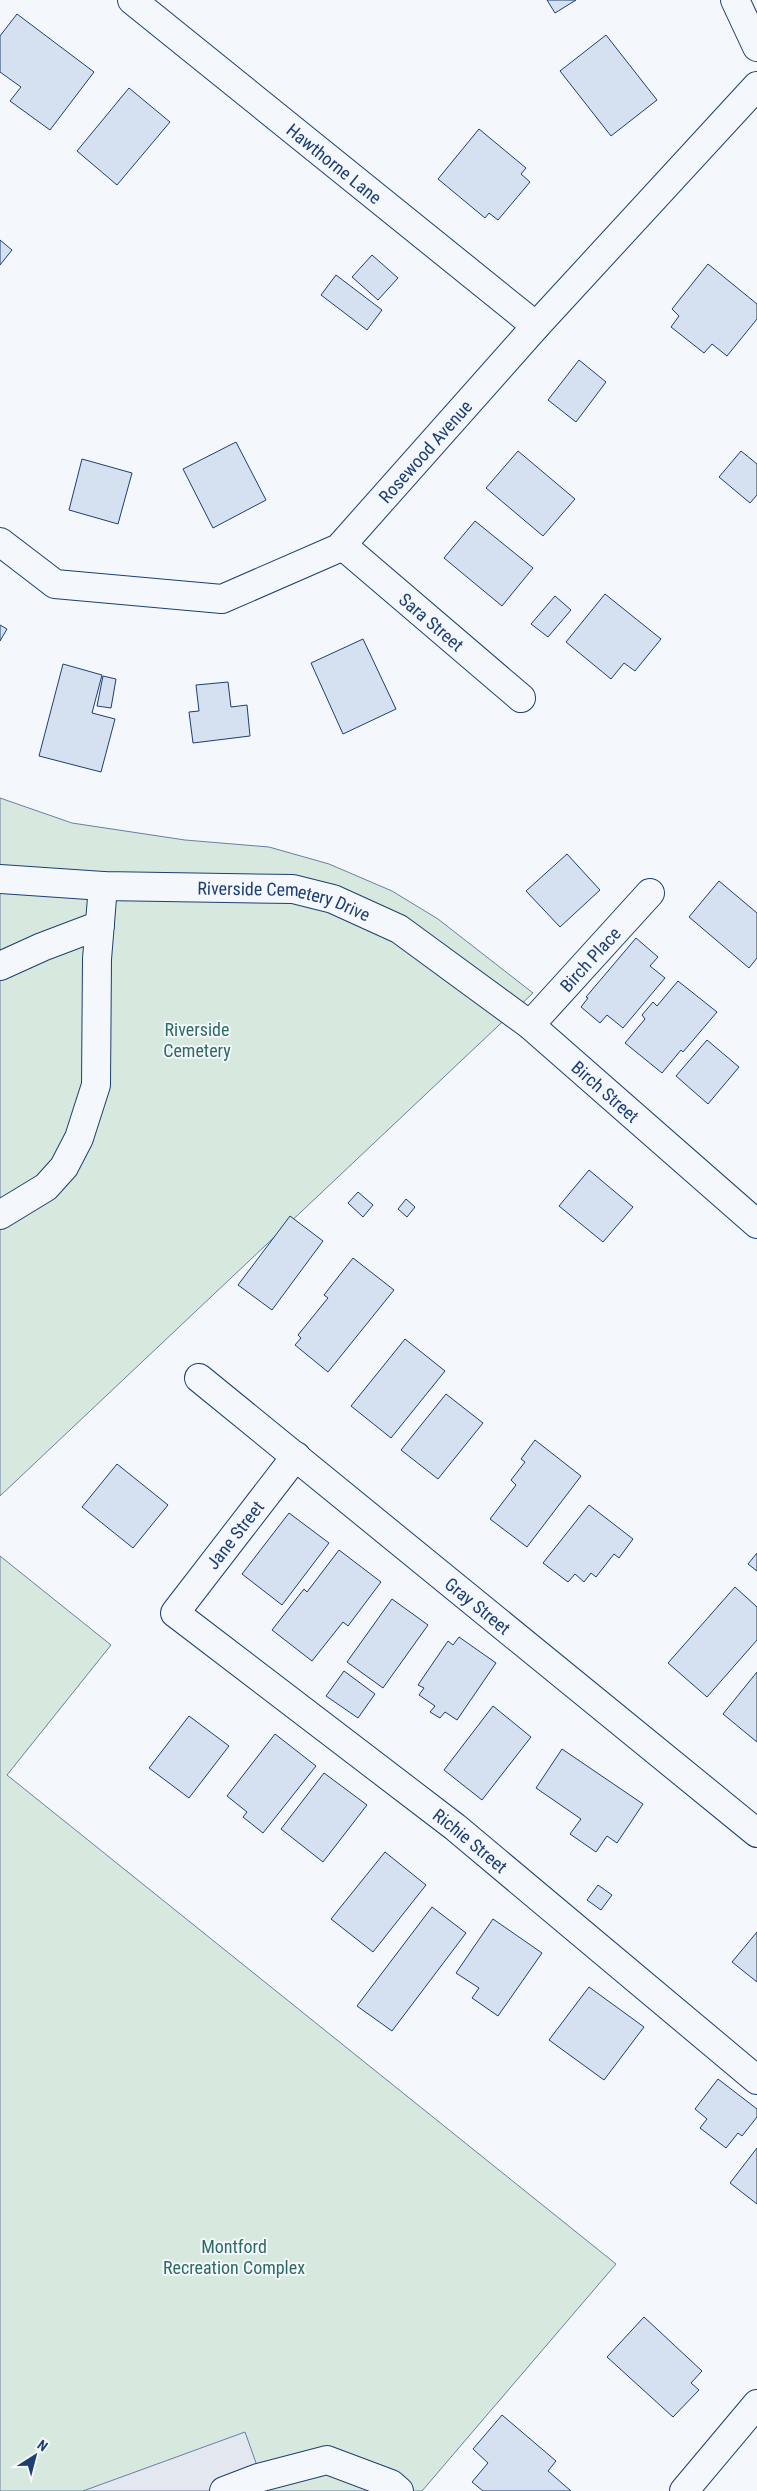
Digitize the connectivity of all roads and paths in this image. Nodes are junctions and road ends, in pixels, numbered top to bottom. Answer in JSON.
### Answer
{"nodes":[{"id":1,"x":132,"y":0,"type":"edge"},
{"id":2,"x":735,"y":0,"type":"edge"},
{"id":3,"x":757,"y":47,"type":"edge"},
{"id":4,"x":757,"y":86,"type":"edge"},
{"id":5,"x":536,"y":326,"type":"junction"},
{"id":6,"x":0,"y":542,"type":"edge"},
{"id":7,"x":342,"y":546,"type":"junction"},
{"id":8,"x":521,"y":698,"type":"dead end"},
{"id":9,"x":0,"y":879,"type":"edge"},
{"id":10,"x":103,"y":886,"type":"junction"},
{"id":11,"x":650,"y":893,"type":"dead end"},
{"id":12,"x":100,"y":925,"type":"junction"},
{"id":13,"x":0,"y":966,"type":"edge"},
{"id":14,"x":449,"y":966,"type":"joint"},
{"id":15,"x":530,"y":1025,"type":"junction"},
{"id":16,"x":0,"y":1215,"type":"edge"},
{"id":17,"x":757,"y":1224,"type":"edge"},
{"id":18,"x":199,"y":1378,"type":"dead end"},
{"id":19,"x":296,"y":1456,"type":"junction"},
{"id":20,"x":175,"y":1613,"type":"joint"},
{"id":21,"x":757,"y":1833,"type":"edge"},
{"id":22,"x":757,"y":2080,"type":"edge"},
{"id":23,"x":757,"y":2404,"type":"edge"},
{"id":24,"x":224,"y":2491,"type":"edge"},
{"id":25,"x":399,"y":2491,"type":"edge"},
{"id":26,"x":684,"y":2491,"type":"edge"}],
"edges":[{"from":1,"to":5,"type":"street","name":"Hawthorne Lane"},
{"from":2,"to":3,"type":"street"},
{"from":4,"to":5,"type":"street","name":"Rosewood Avenue"},
{"from":5,"to":7,"type":"street","name":"Rosewood Avenue"},
{"from":6,"to":7,"type":"street","name":"Rosewood Avenue"},
{"from":7,"to":8,"type":"street","name":"Sara Street"},
{"from":9,"to":10,"type":"street","name":"Riverside Cemetery Drive"},
{"from":10,"to":12,"type":"street"},
{"from":10,"to":14,"type":"street","name":"Riverside Cemetery Drive"},
{"from":11,"to":15,"type":"street","name":"Birch Place"},
{"from":12,"to":13,"type":"street"},
{"from":12,"to":16,"type":"street"},
{"from":14,"to":15,"type":"street","name":"Birch Street"},
{"from":15,"to":17,"type":"street","name":"Birch Street"},
{"from":18,"to":19,"type":"street","name":"Gray Street"},
{"from":19,"to":20,"type":"street","name":"Jane Street"},
{"from":19,"to":21,"type":"street","name":"Gray Street"},
{"from":20,"to":22,"type":"street","name":"Richie Street"},
{"from":23,"to":26,"type":"street"},
{"from":24,"to":25,"type":"street"}]}
